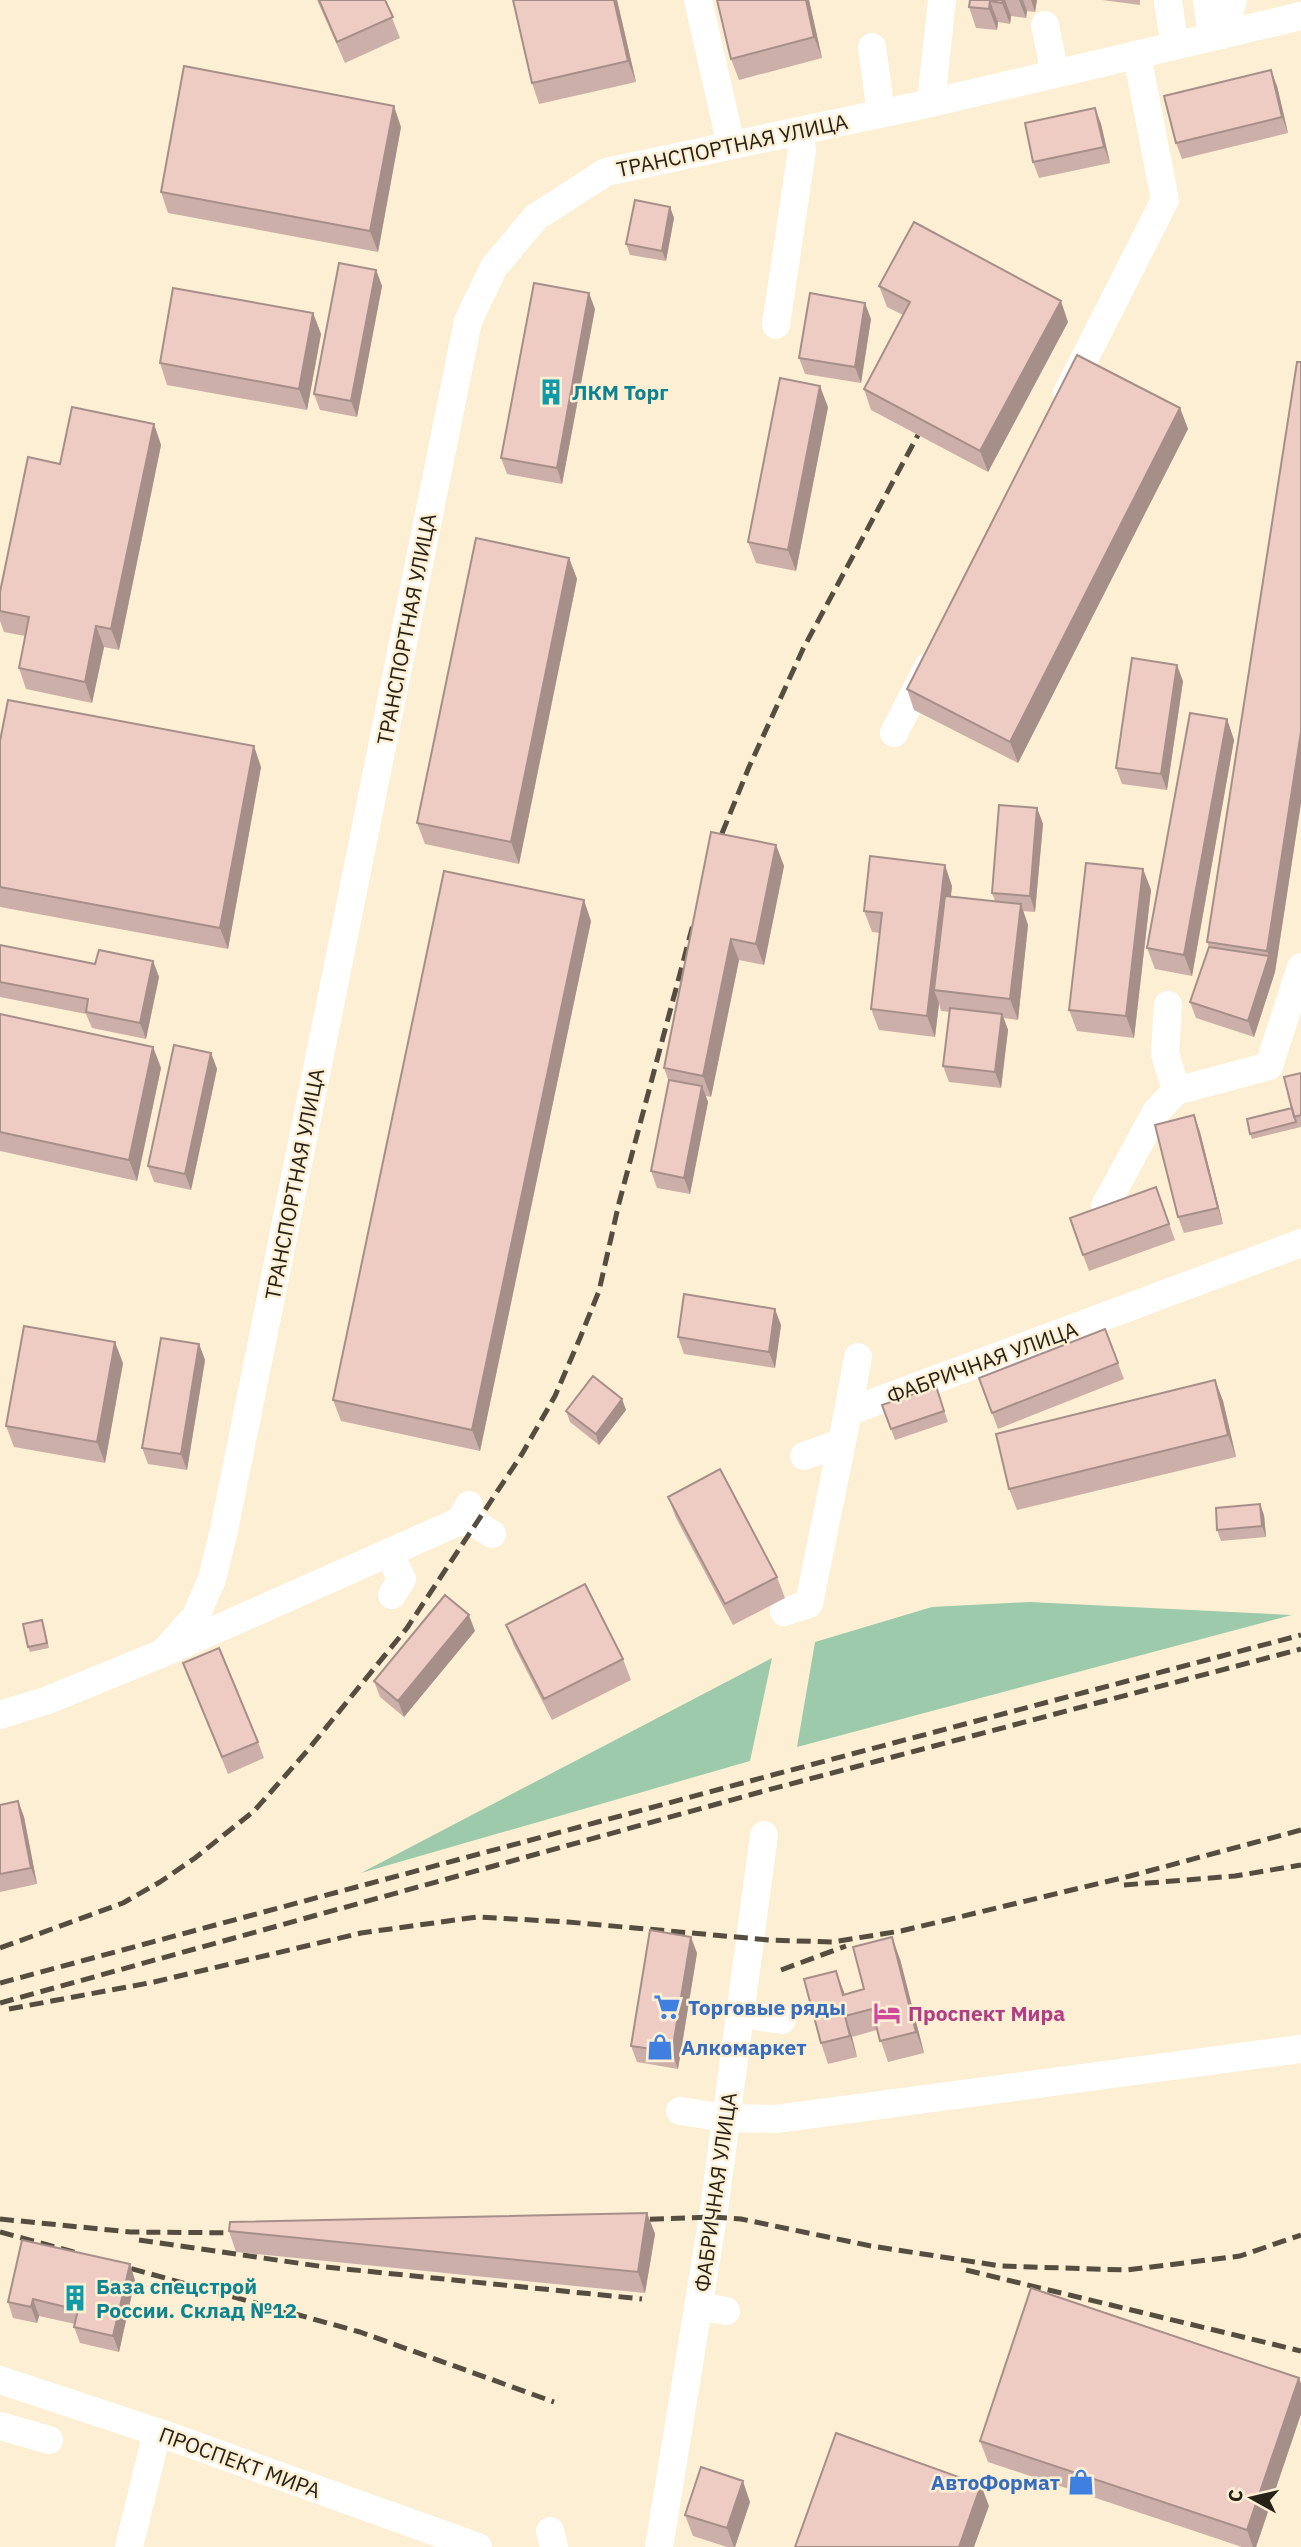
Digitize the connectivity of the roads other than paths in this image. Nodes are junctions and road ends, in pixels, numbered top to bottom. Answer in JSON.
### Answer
{"nodes":[{"id":1,"x":698,"y":0,"type":"edge"},
{"id":2,"x":942,"y":0,"type":"edge"},
{"id":3,"x":1208,"y":0,"type":"edge"},
{"id":4,"x":1233,"y":0,"type":"edge"},
{"id":5,"x":1168,"y":2,"type":"dead end"},
{"id":6,"x":1301,"y":16,"type":"edge"},
{"id":7,"x":1045,"y":25,"type":"dead end"},
{"id":8,"x":1217,"y":36,"type":"junction"},
{"id":9,"x":1175,"y":46,"type":"junction"},
{"id":10,"x":872,"y":47,"type":"dead end"},
{"id":11,"x":1137,"y":55,"type":"junction"},
{"id":12,"x":1055,"y":74,"type":"junction"},
{"id":13,"x":931,"y":103,"type":"junction"},
{"id":14,"x":881,"y":113,"type":"junction"},
{"id":15,"x":798,"y":131,"type":"junction"},
{"id":16,"x":731,"y":145,"type":"junction"},
{"id":17,"x":776,"y":325,"type":"dead end"},
{"id":18,"x":1058,"y":411,"type":"edge"},
{"id":19,"x":938,"y":646,"type":"edge"},
{"id":20,"x":894,"y":733,"type":"dead end"},
{"id":21,"x":1301,"y":967,"type":"edge"},
{"id":22,"x":1168,"y":1005,"type":"dead end"},
{"id":23,"x":1176,"y":1091,"type":"junction"},
{"id":24,"x":1105,"y":1206,"type":"edge"},
{"id":25,"x":1301,"y":1244,"type":"edge"},
{"id":26,"x":858,"y":1357,"type":"dead end"},
{"id":27,"x":848,"y":1412,"type":"junction"},
{"id":28,"x":841,"y":1443,"type":"junction"},
{"id":29,"x":804,"y":1456,"type":"dead end"},
{"id":30,"x":492,"y":1534,"type":"dead end"},
{"id":31,"x":388,"y":1553,"type":"junction"},
{"id":32,"x":393,"y":1595,"type":"dead end"},
{"id":33,"x":809,"y":1601,"type":"dead end"},
{"id":34,"x":163,"y":1653,"type":"junction"},
{"id":35,"x":1,"y":1708,"type":"edge"},
{"id":36,"x":762,"y":1849,"type":"dead end"},
{"id":37,"x":741,"y":2014,"type":"junction"},
{"id":38,"x":782,"y":2020,"type":"dead end"},
{"id":39,"x":1300,"y":2049,"type":"edge"},
{"id":40,"x":680,"y":2111,"type":"dead end"},
{"id":41,"x":726,"y":2118,"type":"junction"},
{"id":42,"x":698,"y":2306,"type":"junction"},
{"id":43,"x":726,"y":2311,"type":"dead end"},
{"id":44,"x":0,"y":2380,"type":"edge"},
{"id":45,"x":0,"y":2426,"type":"edge"},
{"id":46,"x":157,"y":2432,"type":"junction"},
{"id":47,"x":49,"y":2440,"type":"dead end"},
{"id":48,"x":466,"y":2545,"type":"edge"},
{"id":49,"x":129,"y":2547,"type":"edge"},
{"id":50,"x":659,"y":2547,"type":"edge"}],
"edges":[{"from":1,"to":16,"type":"street"},
{"from":2,"to":13,"type":"street"},
{"from":3,"to":8,"type":"street"},
{"from":4,"to":8,"type":"street"},
{"from":5,"to":9,"type":"street"},
{"from":6,"to":8,"type":"street","name":"ТРАНСПОРТНАЯ УЛИЦА"},
{"from":7,"to":12,"type":"street"},
{"from":8,"to":9,"type":"street","name":"ТРАНСПОРТНАЯ УЛИЦА"},
{"from":9,"to":11,"type":"street","name":"ТРАНСПОРТНАЯ УЛИЦА"},
{"from":10,"to":14,"type":"street"},
{"from":11,"to":12,"type":"street","name":"ТРАНСПОРТНАЯ УЛИЦА"},
{"from":11,"to":18,"type":"street"},
{"from":12,"to":13,"type":"street","name":"ТРАНСПОРТНАЯ УЛИЦА"},
{"from":13,"to":14,"type":"street","name":"ТРАНСПОРТНАЯ УЛИЦА"},
{"from":14,"to":15,"type":"street","name":"ТРАНСПОРТНАЯ УЛИЦА"},
{"from":15,"to":16,"type":"street","name":"ТРАНСПОРТНАЯ УЛИЦА"},
{"from":15,"to":17,"type":"street"},
{"from":16,"to":34,"type":"street","name":"ТРАНСПОРТНАЯ УЛИЦА"},
{"from":19,"to":20,"type":"street"},
{"from":21,"to":23,"type":"street"},
{"from":22,"to":23,"type":"street"},
{"from":23,"to":24,"type":"street"},
{"from":25,"to":27,"type":"street","name":"ФАБРИЧНАЯ УЛИЦА"},
{"from":26,"to":27,"type":"street"},
{"from":27,"to":28,"type":"street"},
{"from":28,"to":29,"type":"street"},
{"from":28,"to":33,"type":"street"},
{"from":30,"to":31,"type":"street"},
{"from":31,"to":32,"type":"street"},
{"from":31,"to":34,"type":"street"},
{"from":34,"to":35,"type":"street","name":"ТРАНСПОРТНАЯ УЛИЦА"},
{"from":36,"to":37,"type":"street","name":"ФАБРИЧНАЯ УЛИЦА"},
{"from":37,"to":38,"type":"street"},
{"from":37,"to":41,"type":"street","name":"ФАБРИЧНАЯ УЛИЦА"},
{"from":39,"to":41,"type":"street"},
{"from":40,"to":41,"type":"street"},
{"from":41,"to":42,"type":"street","name":"ФАБРИЧНАЯ УЛИЦА"},
{"from":42,"to":43,"type":"street"},
{"from":42,"to":50,"type":"street","name":"ФАБРИЧНАЯ УЛИЦА"},
{"from":44,"to":46,"type":"street","name":"ПРОСПЕКТ МИРА"},
{"from":45,"to":47,"type":"street"},
{"from":46,"to":48,"type":"street","name":"ПРОСПЕКТ МИРА"},
{"from":46,"to":49,"type":"street"}]}
